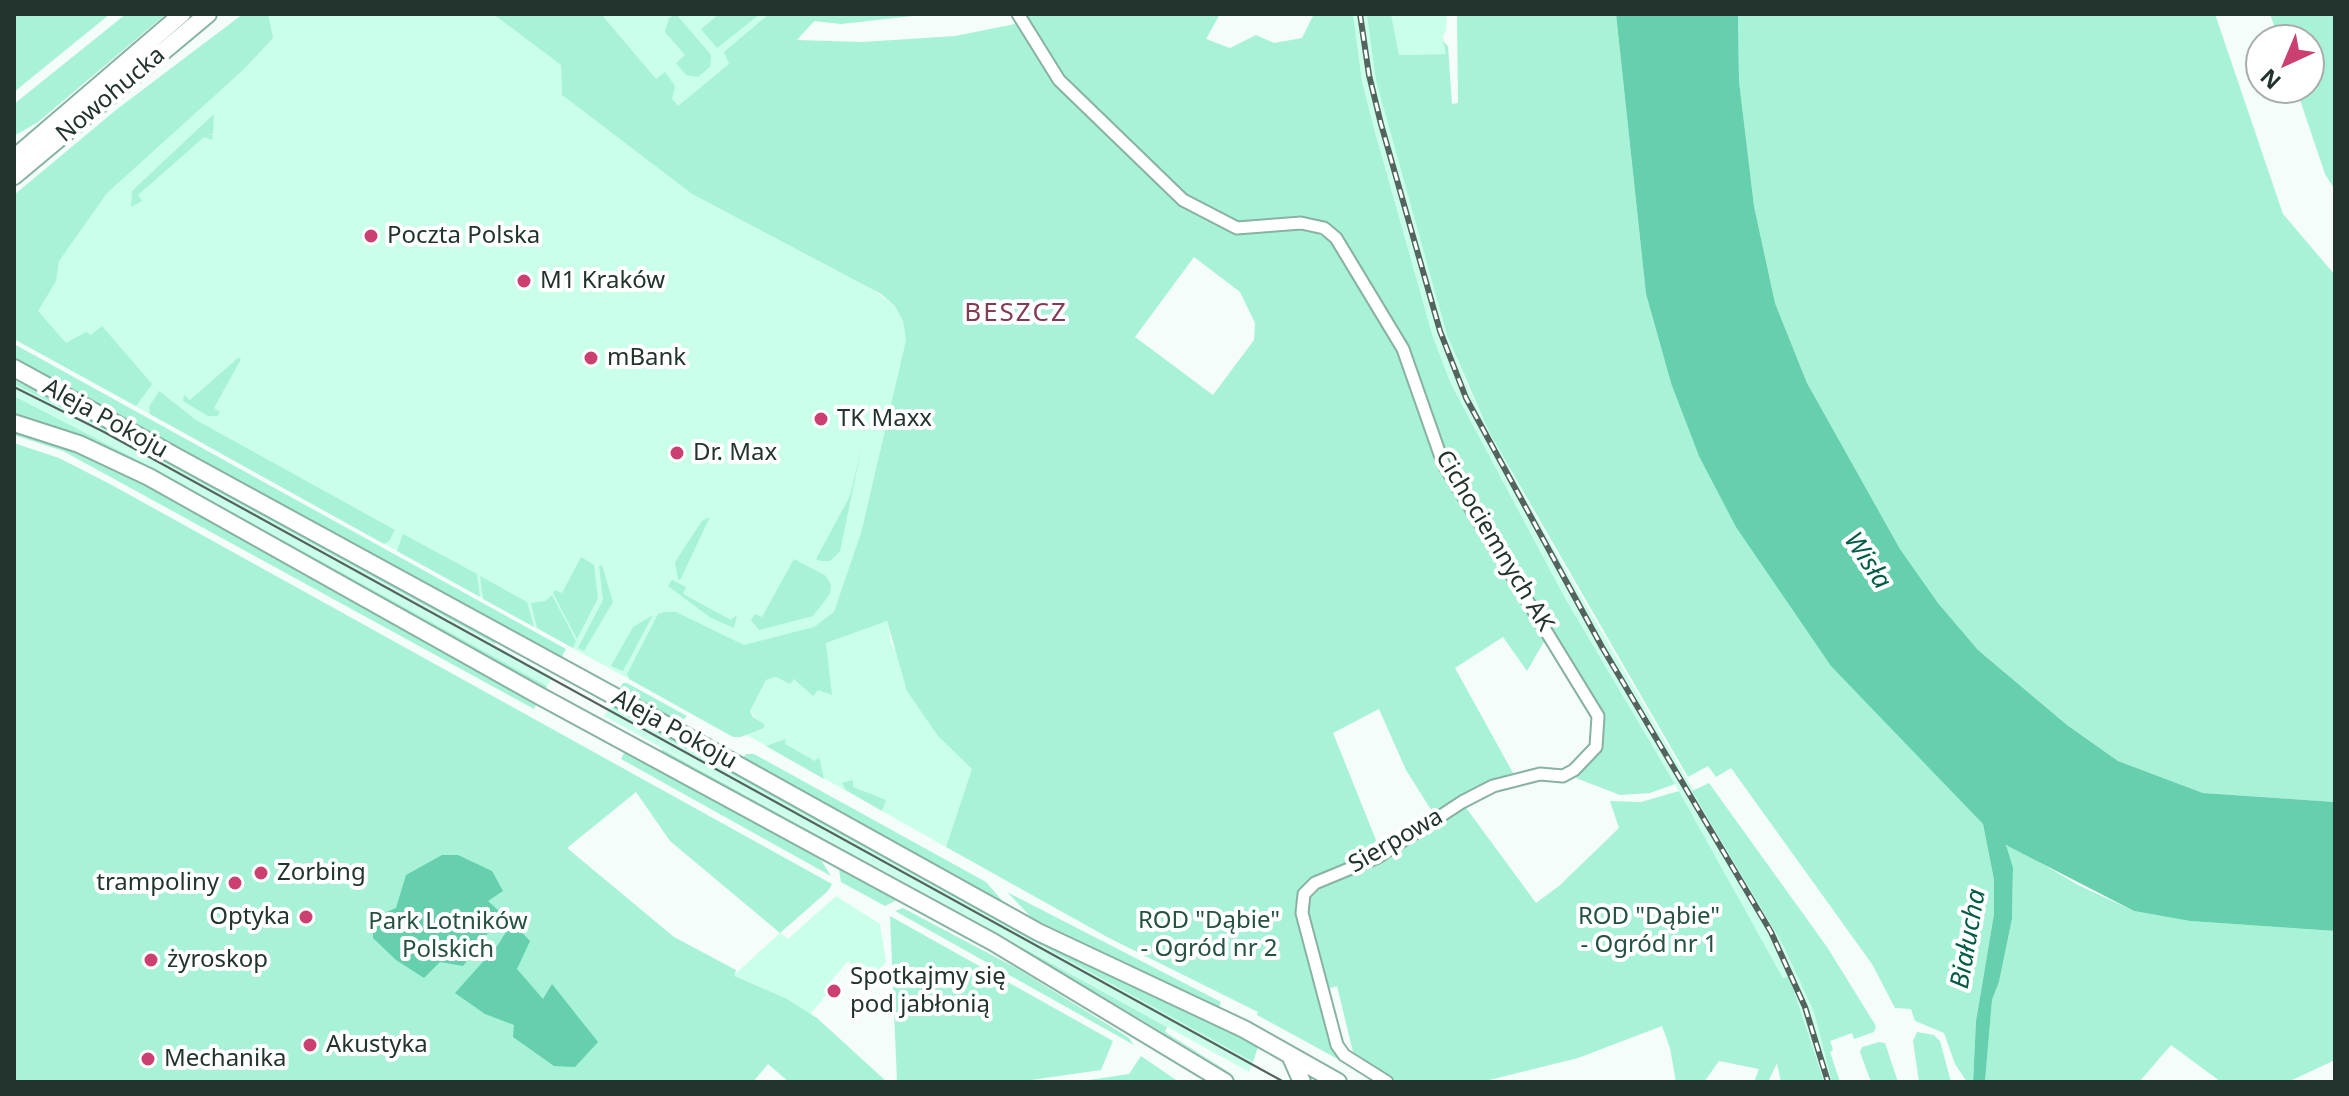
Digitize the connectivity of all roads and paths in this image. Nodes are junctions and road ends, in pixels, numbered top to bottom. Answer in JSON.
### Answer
{"nodes":[{"id":1,"x":182,"y":14,"type":"edge"},
{"id":2,"x":208,"y":14,"type":"edge"},
{"id":3,"x":1018,"y":14,"type":"edge"},
{"id":4,"x":14,"y":158,"type":"edge"},
{"id":5,"x":14,"y":176,"type":"edge"},
{"id":6,"x":14,"y":368,"type":"edge"},
{"id":7,"x":14,"y":423,"type":"edge"},
{"id":8,"x":1563,"y":776,"type":"joint"},
{"id":9,"x":1282,"y":1049,"type":"junction"},
{"id":10,"x":1225,"y":1082,"type":"edge"},
{"id":11,"x":1302,"y":1082,"type":"edge"},
{"id":12,"x":1338,"y":1082,"type":"edge"},
{"id":13,"x":1387,"y":1082,"type":"edge"}],
"edges":[{"from":1,"to":4,"type":"main road","name":"Nowohucka"},
{"from":2,"to":5,"type":"main road","name":"Nowohucka"},
{"from":3,"to":8,"type":"street","name":"Cichociemnych AK"},
{"from":6,"to":9,"type":"main road","name":"Aleja Pokoju"},
{"from":7,"to":10,"type":"main road","name":"Aleja Pokoju"},
{"from":8,"to":13,"type":"street","name":"Sierpowa"},
{"from":9,"to":11,"type":"main road"},
{"from":9,"to":12,"type":"main road","name":"Aleja Pokoju"}]}
